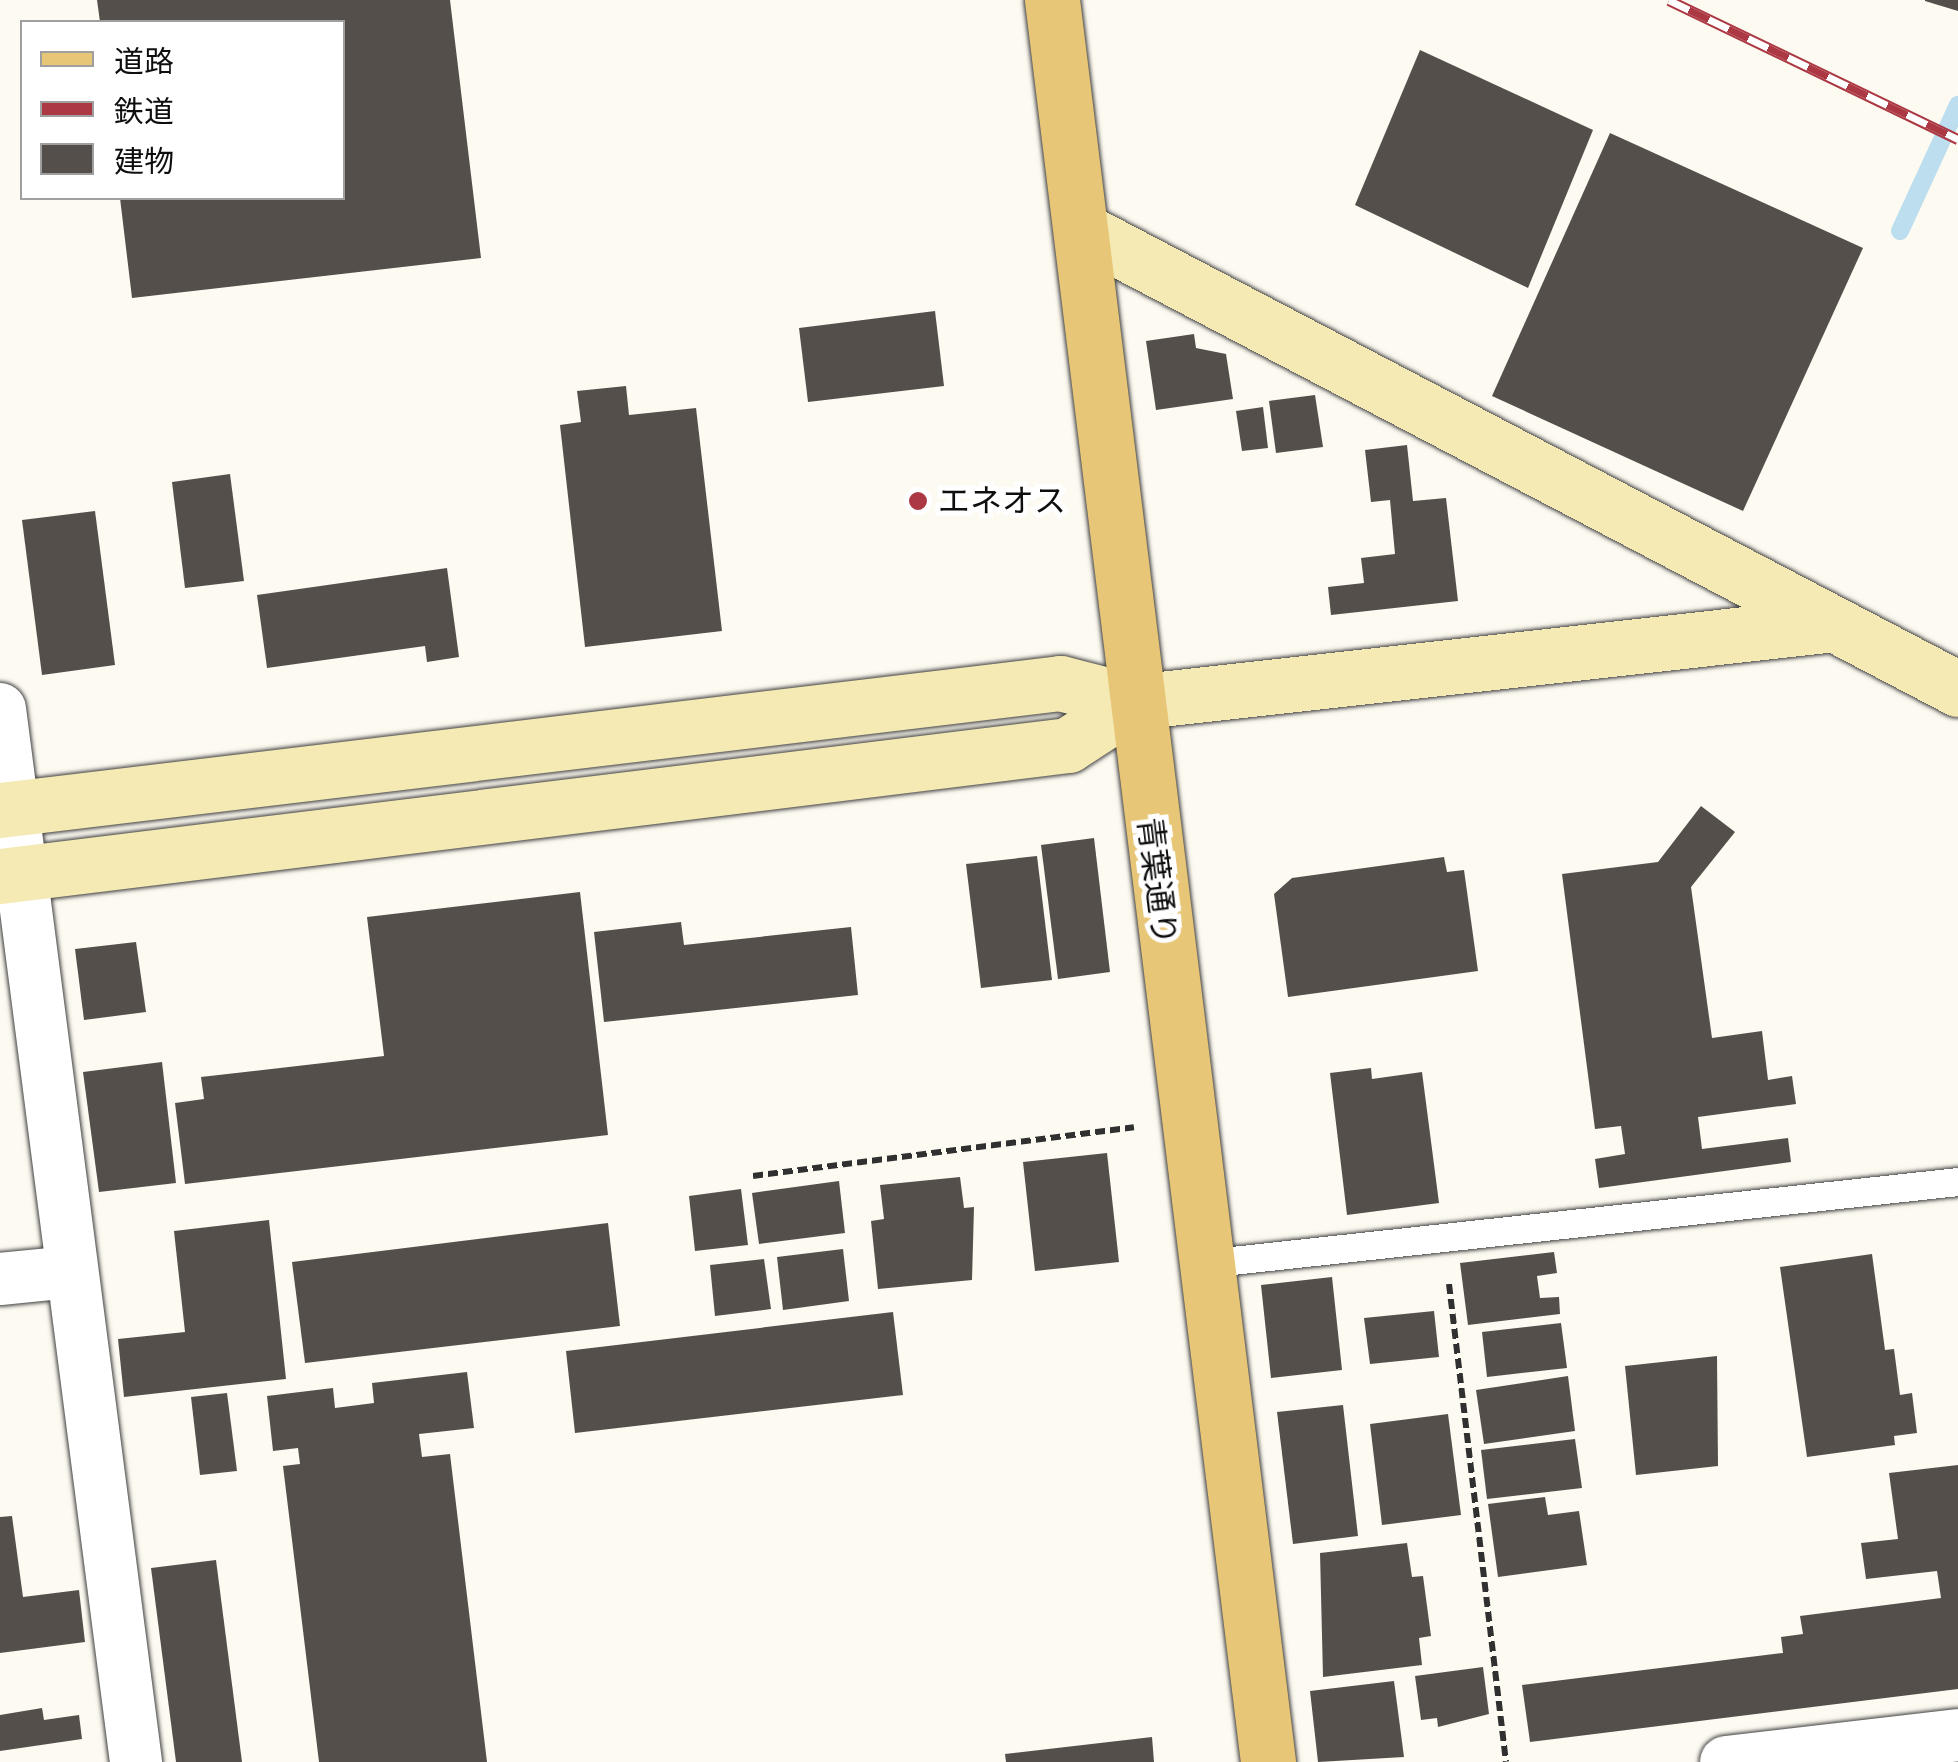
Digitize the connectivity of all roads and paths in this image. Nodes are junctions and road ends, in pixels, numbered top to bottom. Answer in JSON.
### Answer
{"nodes":[{"id":1,"x":1052,"y":0,"type":"edge"},
{"id":2,"x":1082,"y":230,"type":"junction"},
{"id":3,"x":1826,"y":625,"type":"junction"},
{"id":4,"x":1958,"y":689,"type":"edge"},
{"id":5,"x":1134,"y":702,"type":"junction"},
{"id":6,"x":0,"y":708,"type":"edge"},
{"id":7,"x":6,"y":809,"type":"edge"},
{"id":8,"x":10,"y":874,"type":"edge"},
{"id":9,"x":1186,"y":1121,"type":"junction"},
{"id":10,"x":754,"y":1176,"type":"dead end"},
{"id":11,"x":1958,"y":1182,"type":"edge"},
{"id":12,"x":1444,"y":1238,"type":"junction"},
{"id":13,"x":1205,"y":1264,"type":"junction"},
{"id":14,"x":72,"y":1272,"type":"junction"},
{"id":15,"x":0,"y":1278,"type":"edge"},
{"id":16,"x":1958,"y":1735,"type":"edge"},
{"id":17,"x":136,"y":1762,"type":"edge"},
{"id":18,"x":1268,"y":1762,"type":"edge"},
{"id":19,"x":1506,"y":1762,"type":"edge"},
{"id":20,"x":1726,"y":1762,"type":"edge"}],
"edges":[{"from":1,"to":2,"type":"main road","name":"青葉通り"},
{"from":2,"to":3,"type":"street"},
{"from":2,"to":5,"type":"main road","name":"青葉通り"},
{"from":3,"to":4,"type":"street"},
{"from":3,"to":5,"type":"street"},
{"from":5,"to":7,"type":"street"},
{"from":5,"to":8,"type":"street"},
{"from":5,"to":9,"type":"main road","name":"青葉通り"},
{"from":6,"to":7,"type":"street"},
{"from":7,"to":8,"type":"street"},
{"from":8,"to":14,"type":"street"},
{"from":9,"to":10,"type":"path"},
{"from":9,"to":13,"type":"main road","name":"青葉通り"},
{"from":11,"to":12,"type":"lane"},
{"from":12,"to":13,"type":"lane"},
{"from":12,"to":19,"type":"path"},
{"from":13,"to":18,"type":"main road","name":"青葉通り"},
{"from":14,"to":15,"type":"street"},
{"from":14,"to":17,"type":"street"},
{"from":16,"to":20,"type":"street"}]}
